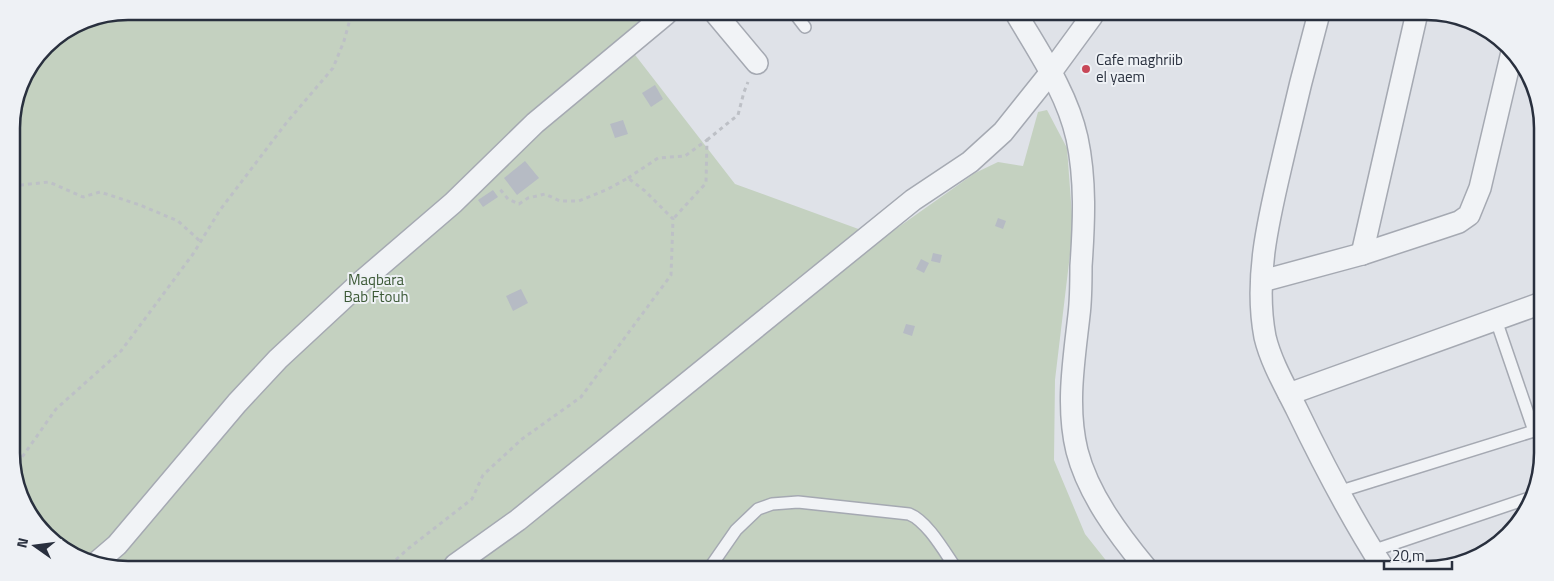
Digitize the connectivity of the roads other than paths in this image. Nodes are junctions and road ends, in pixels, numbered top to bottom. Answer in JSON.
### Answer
{"nodes":[{"id":1,"x":659,"y":20,"type":"edge"},
{"id":2,"x":721,"y":20,"type":"edge"},
{"id":3,"x":799,"y":20,"type":"edge"},
{"id":4,"x":1019,"y":20,"type":"edge"},
{"id":5,"x":1089,"y":20,"type":"edge"},
{"id":6,"x":1317,"y":20,"type":"edge"},
{"id":7,"x":1415,"y":20,"type":"edge"},
{"id":8,"x":805,"y":27,"type":"dead end"},
{"id":9,"x":1510,"y":60,"type":"edge"},
{"id":10,"x":757,"y":63,"type":"road end"},
{"id":11,"x":1051,"y":72,"type":"junction"},
{"id":12,"x":1362,"y":254,"type":"junction"},
{"id":13,"x":1262,"y":281,"type":"junction"},
{"id":14,"x":1534,"y":306,"type":"edge"},
{"id":15,"x":1496,"y":320,"type":"junction"},
{"id":16,"x":1289,"y":394,"type":"junction"},
{"id":17,"x":1534,"y":431,"type":"edge"},
{"id":18,"x":1534,"y":434,"type":"edge"},
{"id":19,"x":1338,"y":492,"type":"junction"},
{"id":20,"x":1523,"y":500,"type":"edge"},
{"id":21,"x":1372,"y":551,"type":"junction"},
{"id":22,"x":103,"y":558,"type":"edge"},
{"id":23,"x":461,"y":561,"type":"edge"},
{"id":24,"x":714,"y":561,"type":"edge"},
{"id":25,"x":951,"y":561,"type":"edge"},
{"id":26,"x":1140,"y":561,"type":"edge"},
{"id":27,"x":1379,"y":561,"type":"edge"}],
"edges":[{"from":1,"to":22,"type":"street"},
{"from":2,"to":10,"type":"street"},
{"from":3,"to":8,"type":"lane"},
{"from":4,"to":11,"type":"street"},
{"from":5,"to":11,"type":"street"},
{"from":6,"to":13,"type":"street"},
{"from":7,"to":12,"type":"street"},
{"from":9,"to":12,"type":"street"},
{"from":11,"to":23,"type":"street"},
{"from":11,"to":26,"type":"street"},
{"from":12,"to":13,"type":"street"},
{"from":13,"to":16,"type":"street"},
{"from":14,"to":15,"type":"street"},
{"from":15,"to":16,"type":"street"},
{"from":15,"to":17,"type":"lane"},
{"from":16,"to":19,"type":"street"},
{"from":18,"to":19,"type":"lane"},
{"from":19,"to":21,"type":"street"},
{"from":20,"to":21,"type":"lane"},
{"from":21,"to":27,"type":"street"},
{"from":24,"to":25,"type":"lane"}]}
